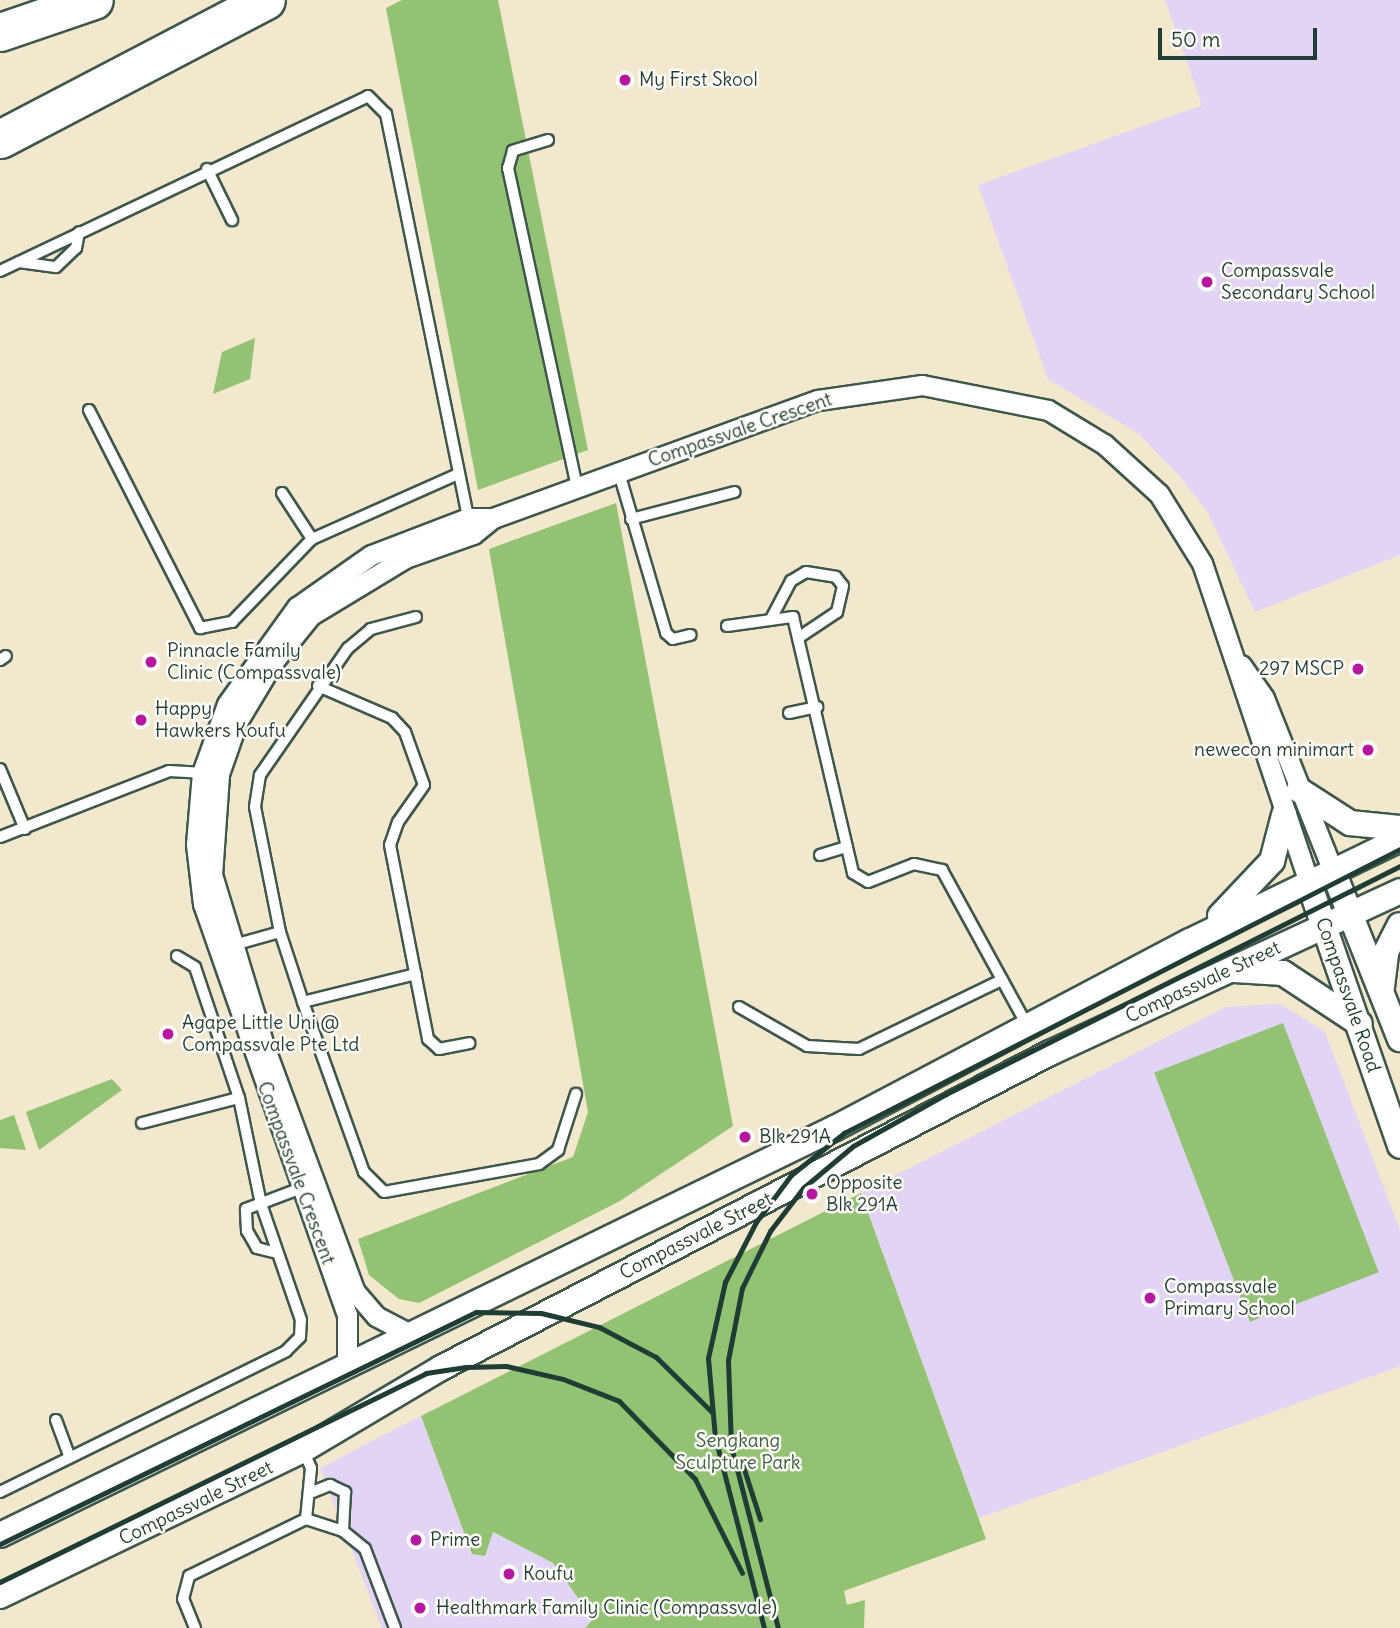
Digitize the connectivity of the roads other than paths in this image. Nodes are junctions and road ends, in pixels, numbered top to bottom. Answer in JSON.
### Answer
{"nodes":[{"id":1,"x":94,"y":0,"type":"edge"},
{"id":2,"x":266,"y":0,"type":"edge"},
{"id":3,"x":0,"y":32,"type":"edge"},
{"id":4,"x":0,"y":139,"type":"edge"},
{"id":5,"x":548,"y":139,"type":"dead end"},
{"id":6,"x":207,"y":169,"type":"junction"},
{"id":7,"x":232,"y":220,"type":"dead end"},
{"id":8,"x":79,"y":232,"type":"junction"},
{"id":9,"x":19,"y":262,"type":"junction"},
{"id":10,"x":0,"y":271,"type":"edge"},
{"id":11,"x":89,"y":410,"type":"dead end"},
{"id":12,"x":619,"y":473,"type":"junction"},
{"id":13,"x":456,"y":475,"type":"junction"},
{"id":14,"x":577,"y":487,"type":"junction"},
{"id":15,"x":735,"y":492,"type":"dead end"},
{"id":16,"x":282,"y":493,"type":"dead end"},
{"id":17,"x":631,"y":519,"type":"junction"},
{"id":18,"x":470,"y":526,"type":"junction"},
{"id":19,"x":312,"y":539,"type":"junction"},
{"id":20,"x":416,"y":617,"type":"dead end"},
{"id":21,"x":772,"y":617,"type":"junction"},
{"id":22,"x":727,"y":626,"type":"dead end"},
{"id":23,"x":691,"y":635,"type":"dead end"},
{"id":24,"x":801,"y":636,"type":"junction"},
{"id":25,"x":1236,"y":658,"type":"junction"},
{"id":26,"x":318,"y":686,"type":"junction"},
{"id":27,"x":817,"y":707,"type":"junction"},
{"id":28,"x":789,"y":713,"type":"dead end"},
{"id":29,"x":0,"y":769,"type":"edge"},
{"id":30,"x":211,"y":773,"type":"junction"},
{"id":31,"x":1299,"y":790,"type":"junction"},
{"id":32,"x":1284,"y":815,"type":"junction"},
{"id":33,"x":25,"y":828,"type":"junction"},
{"id":34,"x":1400,"y":828,"type":"edge"},
{"id":35,"x":0,"y":837,"type":"edge"},
{"id":36,"x":1400,"y":839,"type":"edge"},
{"id":37,"x":847,"y":847,"type":"junction"},
{"id":38,"x":820,"y":855,"type":"dead end"},
{"id":39,"x":1334,"y":871,"type":"junction"},
{"id":40,"x":1309,"y":883,"type":"junction"},
{"id":41,"x":1400,"y":891,"type":"edge"},
{"id":42,"x":1351,"y":914,"type":"junction"},
{"id":43,"x":1400,"y":925,"type":"edge"},
{"id":44,"x":1325,"y":926,"type":"junction"},
{"id":45,"x":280,"y":932,"type":"junction"},
{"id":46,"x":1189,"y":941,"type":"junction"},
{"id":47,"x":223,"y":947,"type":"junction"},
{"id":48,"x":177,"y":956,"type":"dead end"},
{"id":49,"x":1230,"y":970,"type":"junction"},
{"id":50,"x":416,"y":974,"type":"junction"},
{"id":51,"x":1002,"y":980,"type":"junction"},
{"id":52,"x":1382,"y":992,"type":"junction"},
{"id":53,"x":303,"y":1002,"type":"junction"},
{"id":54,"x":738,"y":1007,"type":"dead end"},
{"id":55,"x":1360,"y":1024,"type":"junction"},
{"id":56,"x":1028,"y":1028,"type":"junction"},
{"id":57,"x":1400,"y":1040,"type":"edge"},
{"id":58,"x":469,"y":1043,"type":"dead end"},
{"id":59,"x":576,"y":1094,"type":"dead end"},
{"id":60,"x":239,"y":1098,"type":"junction"},
{"id":61,"x":142,"y":1123,"type":"dead end"},
{"id":62,"x":1400,"y":1146,"type":"edge"},
{"id":63,"x":306,"y":1186,"type":"junction"},
{"id":64,"x":261,"y":1204,"type":"junction"},
{"id":65,"x":277,"y":1252,"type":"junction"},
{"id":66,"x":407,"y":1332,"type":"junction"},
{"id":67,"x":347,"y":1363,"type":"junction"},
{"id":68,"x":56,"y":1420,"type":"dead end"},
{"id":69,"x":303,"y":1450,"type":"junction"},
{"id":70,"x":71,"y":1458,"type":"junction"},
{"id":71,"x":0,"y":1492,"type":"edge"},
{"id":72,"x":310,"y":1493,"type":"junction"},
{"id":73,"x":306,"y":1519,"type":"junction"},
{"id":74,"x":344,"y":1531,"type":"junction"},
{"id":75,"x":0,"y":1535,"type":"edge"},
{"id":76,"x":0,"y":1596,"type":"edge"},
{"id":77,"x":195,"y":1628,"type":"edge"},
{"id":78,"x":395,"y":1628,"type":"edge"}],
"edges":[{"from":1,"to":3,"type":"highway"},
{"from":2,"to":4,"type":"highway"},
{"from":5,"to":14,"type":"lane"},
{"from":6,"to":7,"type":"lane"},
{"from":6,"to":8,"type":"lane"},
{"from":6,"to":13,"type":"lane"},
{"from":8,"to":9,"type":"lane"},
{"from":8,"to":9,"type":"lane"},
{"from":9,"to":10,"type":"lane"},
{"from":11,"to":19,"type":"lane"},
{"from":12,"to":14,"type":"street","name":"Compassvale Crescent"},
{"from":12,"to":17,"type":"lane"},
{"from":12,"to":25,"type":"street","name":"Compassvale Crescent"},
{"from":13,"to":18,"type":"lane"},
{"from":13,"to":19,"type":"lane"},
{"from":14,"to":18,"type":"street","name":"Compassvale Crescent"},
{"from":15,"to":17,"type":"lane"},
{"from":16,"to":19,"type":"lane"},
{"from":17,"to":23,"type":"lane"},
{"from":18,"to":30,"type":"street","name":"Compassvale Crescent"},
{"from":20,"to":26,"type":"lane"},
{"from":21,"to":22,"type":"lane"},
{"from":21,"to":24,"type":"lane"},
{"from":21,"to":24,"type":"lane"},
{"from":24,"to":27,"type":"lane"},
{"from":25,"to":31,"type":"street","name":"Compassvale Crescent"},
{"from":25,"to":32,"type":"street","name":"Compassvale Crescent"},
{"from":26,"to":45,"type":"lane"},
{"from":26,"to":50,"type":"lane"},
{"from":27,"to":28,"type":"lane"},
{"from":27,"to":37,"type":"lane"},
{"from":29,"to":33,"type":"lane"},
{"from":30,"to":33,"type":"lane"},
{"from":30,"to":47,"type":"street","name":"Compassvale Crescent"},
{"from":31,"to":34,"type":"street"},
{"from":31,"to":39,"type":"street","name":"Compassvale Crescent"},
{"from":32,"to":40,"type":"street","name":"Compassvale Crescent"},
{"from":32,"to":46,"type":"street"},
{"from":33,"to":35,"type":"lane"},
{"from":36,"to":39,"type":"street","name":"Compassvale Street"},
{"from":37,"to":38,"type":"lane"},
{"from":37,"to":51,"type":"lane"},
{"from":39,"to":40,"type":"street","name":"Compassvale Street"},
{"from":39,"to":42,"type":"street","name":"Compassvale Road"},
{"from":40,"to":44,"type":"street","name":"Compassvale Road"},
{"from":40,"to":46,"type":"street","name":"Compassvale Street"},
{"from":41,"to":42,"type":"street","name":"Compassvale Street"},
{"from":42,"to":44,"type":"street","name":"Compassvale Street"},
{"from":42,"to":52,"type":"street","name":"Compassvale Road"},
{"from":43,"to":52,"type":"street"},
{"from":44,"to":49,"type":"street","name":"Compassvale Street"},
{"from":44,"to":55,"type":"street","name":"Compassvale Road"},
{"from":45,"to":47,"type":"lane"},
{"from":45,"to":53,"type":"lane"},
{"from":46,"to":56,"type":"street","name":"Compassvale Street"},
{"from":47,"to":63,"type":"street","name":"Compassvale Crescent"},
{"from":48,"to":60,"type":"lane"},
{"from":49,"to":55,"type":"street"},
{"from":49,"to":69,"type":"street","name":"Compassvale Street"},
{"from":50,"to":53,"type":"lane"},
{"from":50,"to":58,"type":"lane"},
{"from":51,"to":54,"type":"lane"},
{"from":51,"to":56,"type":"lane"},
{"from":52,"to":57,"type":"street","name":"Compassvale Road"},
{"from":53,"to":59,"type":"lane"},
{"from":55,"to":62,"type":"street","name":"Compassvale Road"},
{"from":56,"to":66,"type":"street","name":"Compassvale Street"},
{"from":60,"to":61,"type":"lane"},
{"from":60,"to":64,"type":"lane"},
{"from":63,"to":64,"type":"lane"},
{"from":63,"to":66,"type":"street","name":"Compassvale Crescent"},
{"from":63,"to":67,"type":"street","name":"Compassvale Crescent"},
{"from":64,"to":65,"type":"lane"},
{"from":64,"to":65,"type":"lane"},
{"from":65,"to":70,"type":"lane"},
{"from":66,"to":67,"type":"street","name":"Compassvale Street"},
{"from":67,"to":75,"type":"street","name":"Compassvale Street"},
{"from":68,"to":70,"type":"lane"},
{"from":69,"to":72,"type":"lane"},
{"from":69,"to":76,"type":"street","name":"Compassvale Street"},
{"from":70,"to":71,"type":"lane"},
{"from":72,"to":73,"type":"lane"},
{"from":72,"to":74,"type":"lane"},
{"from":73,"to":74,"type":"lane"},
{"from":73,"to":77,"type":"lane"},
{"from":74,"to":78,"type":"lane"}]}
